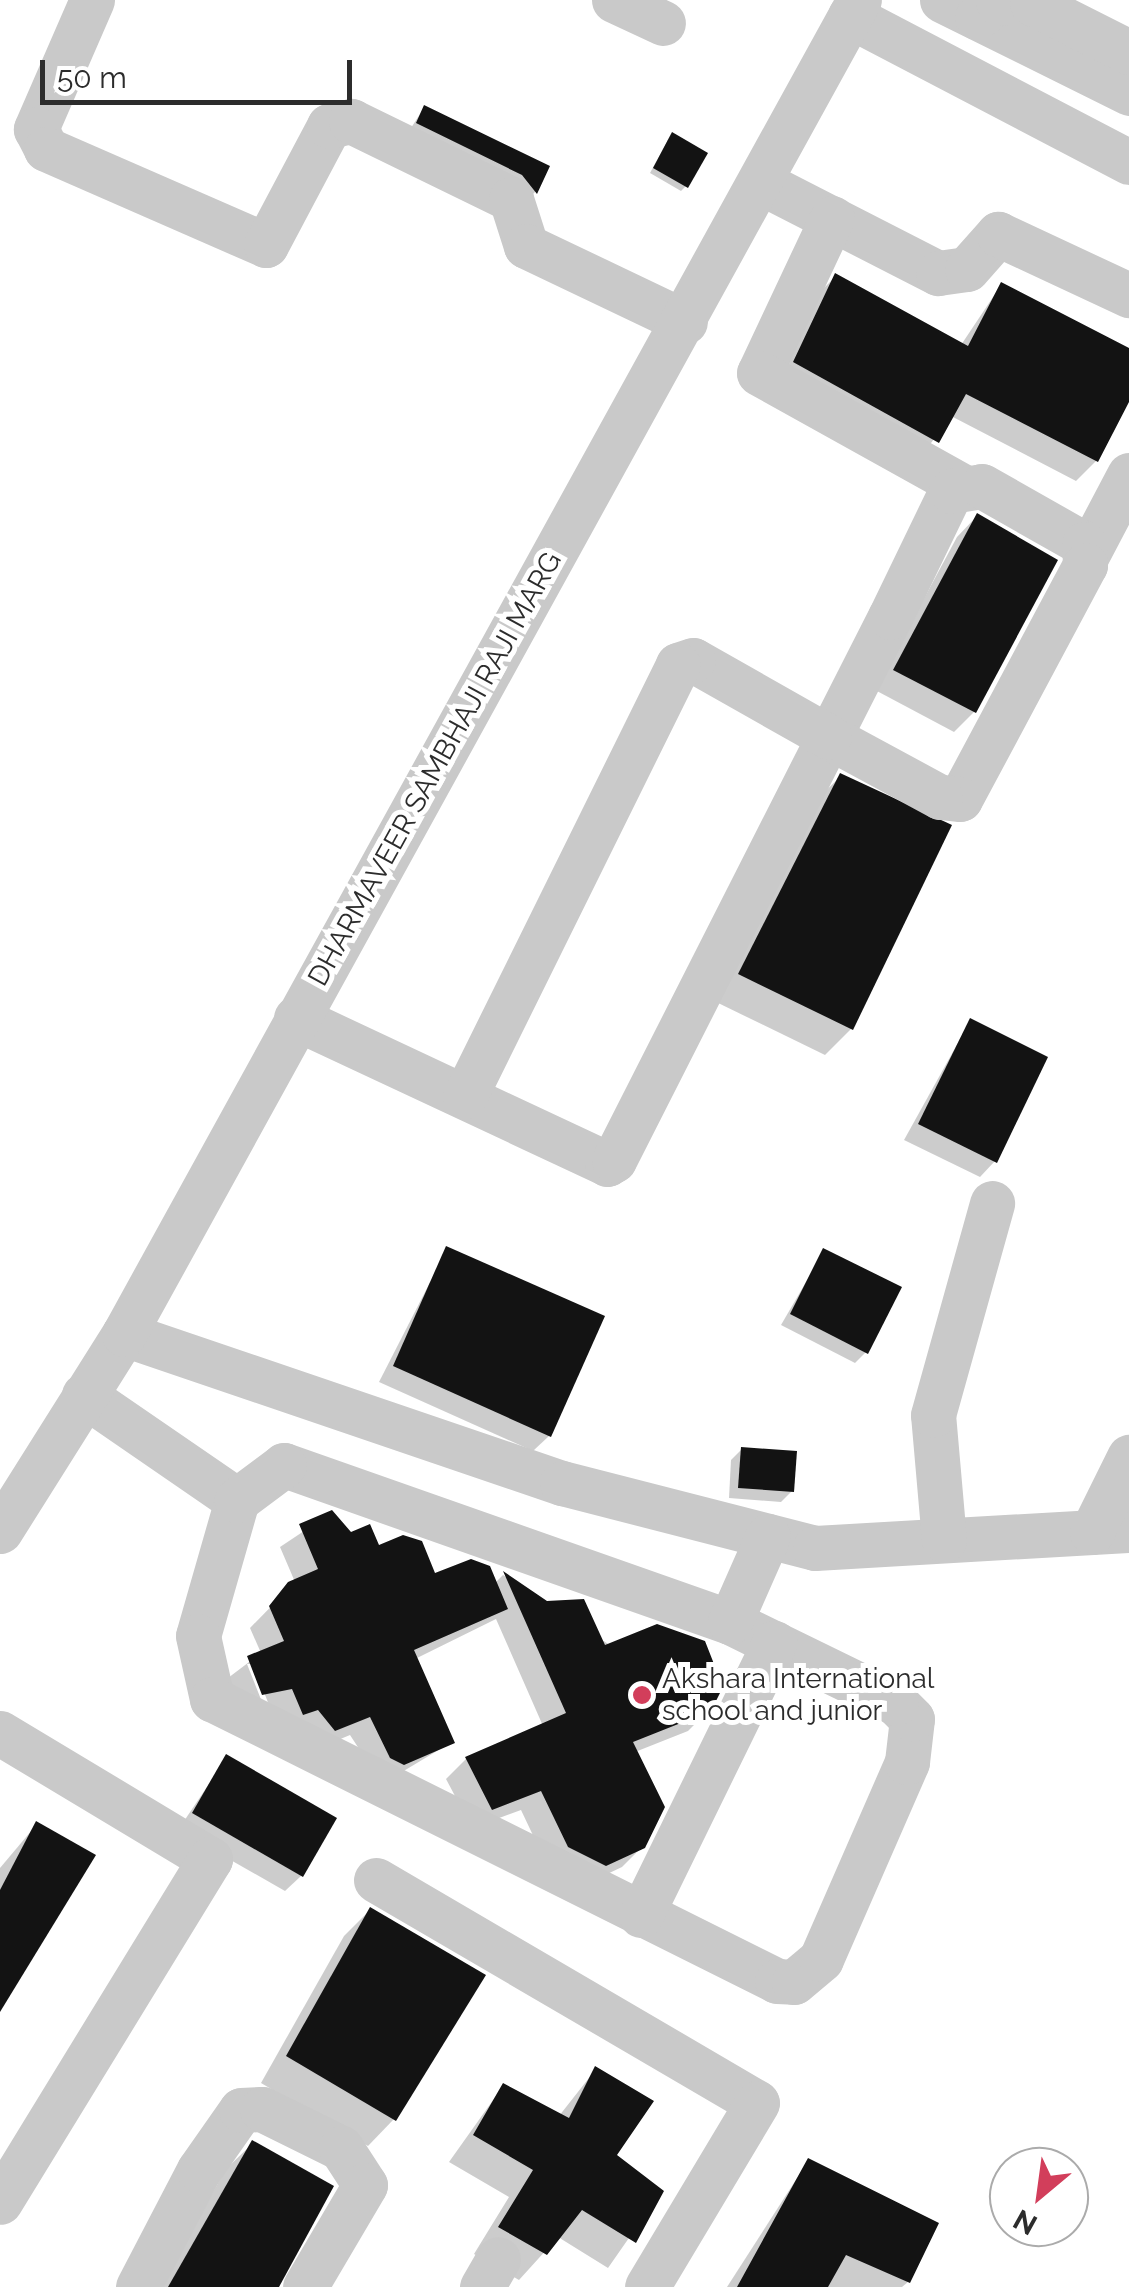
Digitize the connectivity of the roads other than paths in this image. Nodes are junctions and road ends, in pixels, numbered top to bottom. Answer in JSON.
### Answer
{"nodes":[{"id":1,"x":92,"y":0,"type":"edge"},
{"id":2,"x":614,"y":0,"type":"edge"},
{"id":3,"x":855,"y":8,"type":"edge"},
{"id":4,"x":959,"y":9,"type":"edge"},
{"id":5,"x":663,"y":22,"type":"dead end"},
{"id":6,"x":1129,"y":52,"type":"edge"},
{"id":7,"x":1129,"y":94,"type":"edge"},
{"id":8,"x":1129,"y":162,"type":"edge"},
{"id":9,"x":762,"y":182,"type":"junction"},
{"id":10,"x":832,"y":218,"type":"junction"},
{"id":11,"x":1129,"y":295,"type":"edge"},
{"id":12,"x":684,"y":322,"type":"junction"},
{"id":13,"x":1129,"y":475,"type":"edge"},
{"id":14,"x":960,"y":485,"type":"junction"},
{"id":15,"x":1088,"y":553,"type":"junction"},
{"id":16,"x":830,"y":736,"type":"junction"},
{"id":17,"x":296,"y":1018,"type":"junction"},
{"id":18,"x":465,"y":1096,"type":"junction"},
{"id":19,"x":992,"y":1203,"type":"dead end"},
{"id":20,"x":124,"y":1334,"type":"junction"},
{"id":21,"x":84,"y":1395,"type":"junction"},
{"id":22,"x":1129,"y":1458,"type":"edge"},
{"id":23,"x":237,"y":1500,"type":"junction"},
{"id":24,"x":0,"y":1531,"type":"edge"},
{"id":25,"x":1111,"y":1531,"type":"edge"},
{"id":26,"x":768,"y":1536,"type":"junction"},
{"id":27,"x":944,"y":1540,"type":"junction"},
{"id":28,"x":730,"y":1622,"type":"junction"},
{"id":29,"x":774,"y":1643,"type":"junction"},
{"id":30,"x":0,"y":1732,"type":"edge"},
{"id":31,"x":376,"y":1880,"type":"dead end"},
{"id":32,"x":641,"y":1915,"type":"junction"},
{"id":33,"x":0,"y":2202,"type":"edge"},
{"id":34,"x":138,"y":2287,"type":"edge"},
{"id":35,"x":305,"y":2287,"type":"edge"},
{"id":36,"x":646,"y":2287,"type":"edge"}],
"edges":[{"from":1,"to":12,"type":"street"},
{"from":2,"to":5,"type":"street"},
{"from":3,"to":8,"type":"street"},
{"from":3,"to":9,"type":"street","name":"DHARMAVEER SAMBHAJI RAJI MARG"},
{"from":4,"to":6,"type":"street"},
{"from":4,"to":7,"type":"street"},
{"from":9,"to":10,"type":"street"},
{"from":9,"to":12,"type":"street","name":"DHARMAVEER SAMBHAJI RAJI MARG"},
{"from":10,"to":11,"type":"street"},
{"from":10,"to":14,"type":"street"},
{"from":12,"to":17,"type":"street","name":"DHARMAVEER SAMBHAJI RAJI MARG"},
{"from":13,"to":15,"type":"street"},
{"from":14,"to":15,"type":"street"},
{"from":14,"to":16,"type":"street"},
{"from":15,"to":16,"type":"street"},
{"from":16,"to":18,"type":"street"},
{"from":16,"to":18,"type":"street"},
{"from":17,"to":18,"type":"street"},
{"from":17,"to":20,"type":"street","name":"DHARMAVEER SAMBHAJI RAJI MARG"},
{"from":19,"to":27,"type":"street"},
{"from":20,"to":21,"type":"street","name":"DHARMAVEER SAMBHAJI RAJI MARG"},
{"from":20,"to":26,"type":"street"},
{"from":21,"to":23,"type":"street"},
{"from":21,"to":24,"type":"street","name":"DHARMAVEER SAMBHAJI RAJI MARG"},
{"from":22,"to":25,"type":"street"},
{"from":23,"to":28,"type":"street"},
{"from":23,"to":32,"type":"street"},
{"from":25,"to":27,"type":"street"},
{"from":26,"to":27,"type":"street"},
{"from":26,"to":28,"type":"street"},
{"from":28,"to":29,"type":"street"},
{"from":29,"to":32,"type":"street"},
{"from":29,"to":32,"type":"street"},
{"from":30,"to":33,"type":"street"},
{"from":31,"to":36,"type":"street"},
{"from":34,"to":35,"type":"street"}]}
